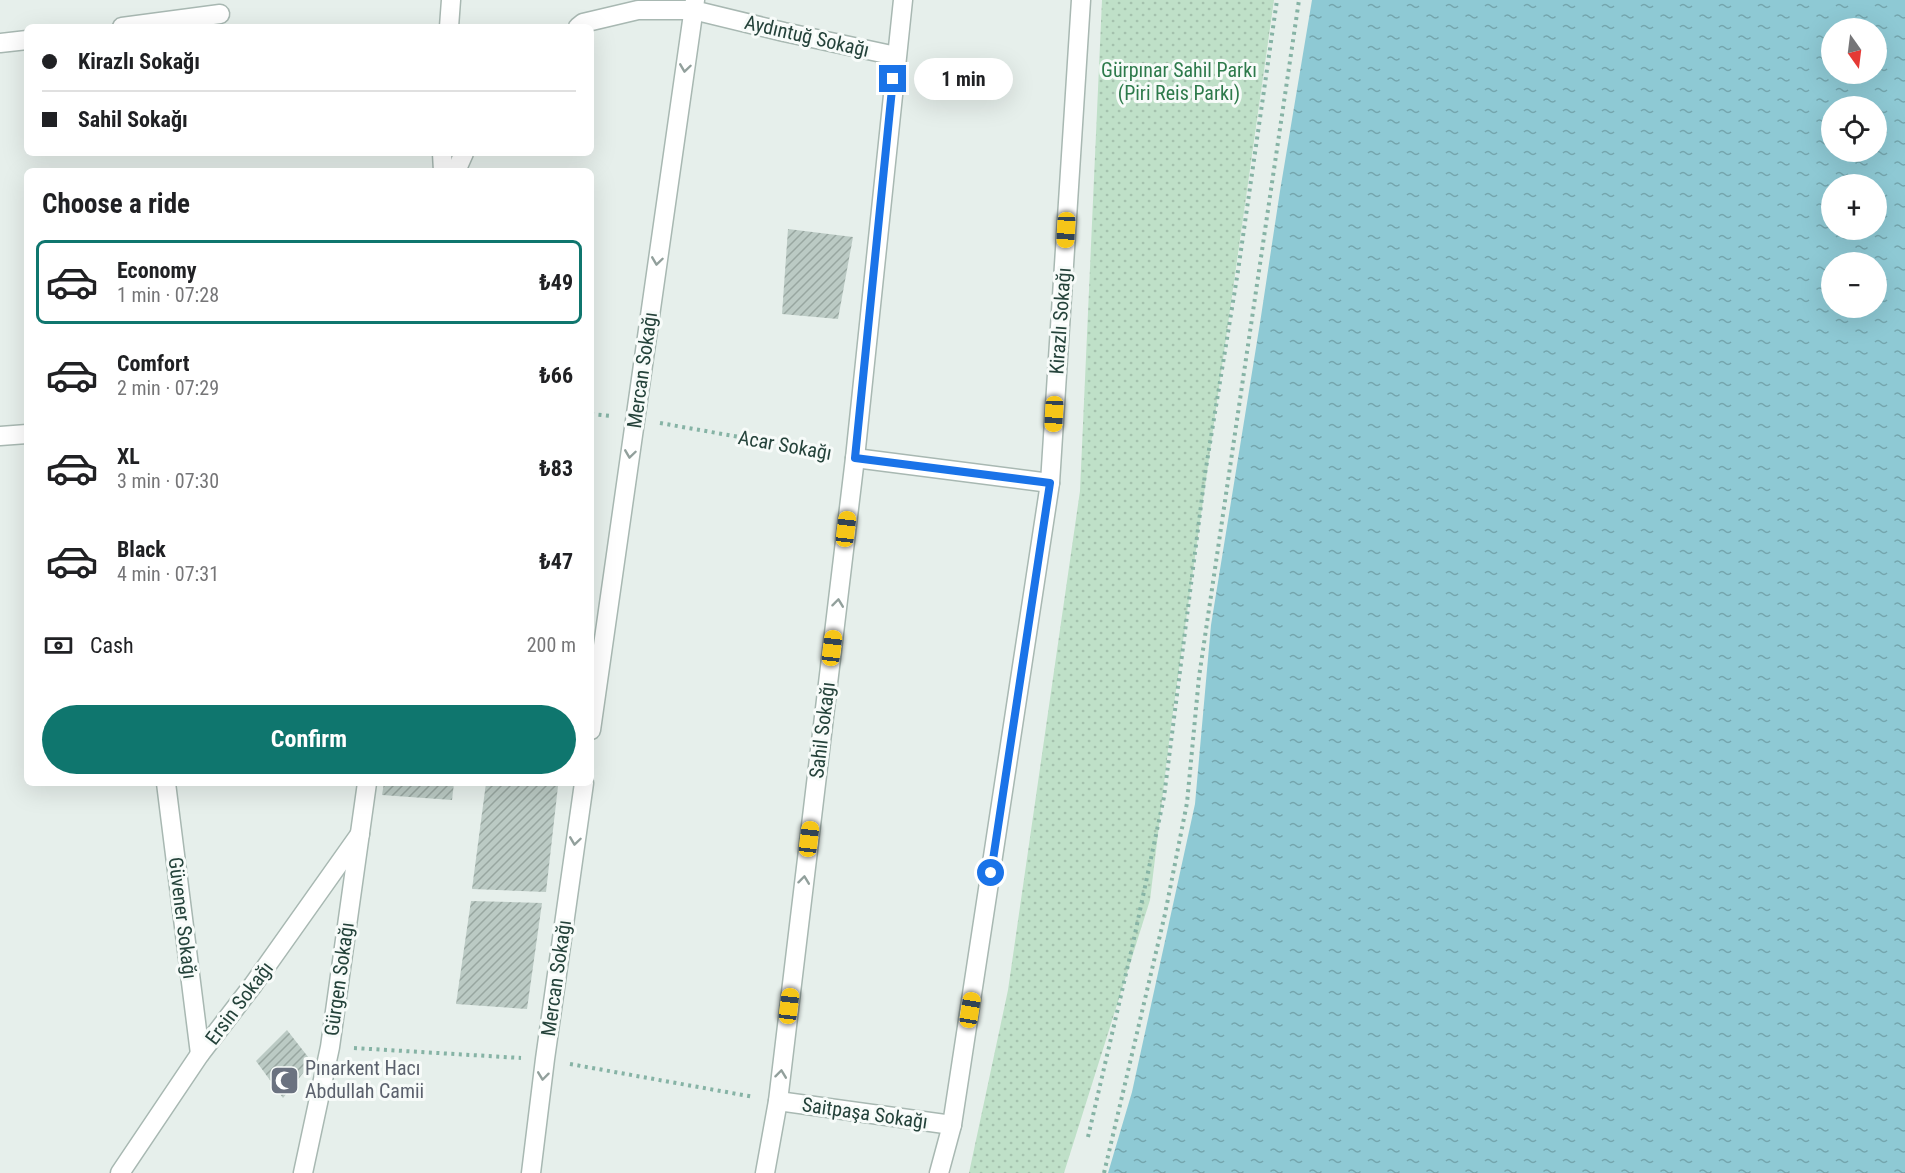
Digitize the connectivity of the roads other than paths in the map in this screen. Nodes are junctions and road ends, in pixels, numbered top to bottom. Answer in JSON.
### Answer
{"nodes":[{"id":1,"x":451,"y":0,"type":"edge"},
{"id":2,"x":903,"y":0,"type":"edge"},
{"id":3,"x":1081,"y":0,"type":"edge"},
{"id":4,"x":694,"y":5,"type":"edge"},
{"id":5,"x":220,"y":14,"type":"dead end"},
{"id":6,"x":145,"y":24,"type":"edge"},
{"id":7,"x":449,"y":24,"type":"edge"},
{"id":8,"x":582,"y":24,"type":"edge"},
{"id":9,"x":24,"y":40,"type":"edge"},
{"id":10,"x":0,"y":43,"type":"edge"},
{"id":11,"x":896,"y":56,"type":"junction"},
{"id":12,"x":24,"y":434,"type":"edge"},
{"id":13,"x":0,"y":436,"type":"edge"},
{"id":14,"x":855,"y":458,"type":"junction"},
{"id":15,"x":1050,"y":483,"type":"junction"},
{"id":16,"x":594,"y":709,"type":"edge"},
{"id":17,"x":166,"y":786,"type":"edge"},
{"id":18,"x":367,"y":786,"type":"edge"},
{"id":19,"x":584,"y":786,"type":"edge"},
{"id":20,"x":360,"y":834,"type":"junction"},
{"id":21,"x":200,"y":1054,"type":"junction"},
{"id":22,"x":778,"y":1101,"type":"junction"},
{"id":23,"x":952,"y":1125,"type":"junction"},
{"id":24,"x":120,"y":1173,"type":"edge"},
{"id":25,"x":303,"y":1173,"type":"edge"},
{"id":26,"x":531,"y":1173,"type":"edge"},
{"id":27,"x":765,"y":1173,"type":"edge"},
{"id":28,"x":939,"y":1173,"type":"edge"}],
"edges":[{"from":1,"to":7,"type":"street"},
{"from":2,"to":11,"type":"street","name":"Sahil Sokağı"},
{"from":3,"to":15,"type":"street","name":"Kirazlı Sokağı"},
{"from":4,"to":8,"type":"street","name":"Aydıntuğ Sokağı"},
{"from":4,"to":11,"type":"street","name":"Aydıntuğ Sokağı"},
{"from":4,"to":16,"type":"street","name":"Mercan Sokağı","one_way":true},
{"from":5,"to":6,"type":"street"},
{"from":9,"to":10,"type":"street"},
{"from":11,"to":14,"type":"street","name":"Sahil Sokağı"},
{"from":12,"to":13,"type":"street"},
{"from":14,"to":15,"type":"street","name":"Acar Sokağı"},
{"from":22,"to":14,"type":"street","name":"Sahil Sokağı","one_way":true},
{"from":15,"to":23,"type":"street","name":"Kirazlı Sokağı"},
{"from":17,"to":21,"type":"street","name":"Güvener Sokağı"},
{"from":18,"to":20,"type":"street","name":"Gürgen Sokağı"},
{"from":19,"to":26,"type":"street","name":"Mercan Sokağı","one_way":true},
{"from":20,"to":21,"type":"street","name":"Ersin Sokağı"},
{"from":20,"to":25,"type":"street","name":"Gürgen Sokağı"},
{"from":21,"to":24,"type":"street","name":"Ersin Sokağı"},
{"from":22,"to":23,"type":"street","name":"Saitpaşa Sokağı"},
{"from":22,"to":27,"type":"street","name":"Sahil Sokağı"},
{"from":23,"to":28,"type":"street","name":"Kirazlı Sokağı"}]}
